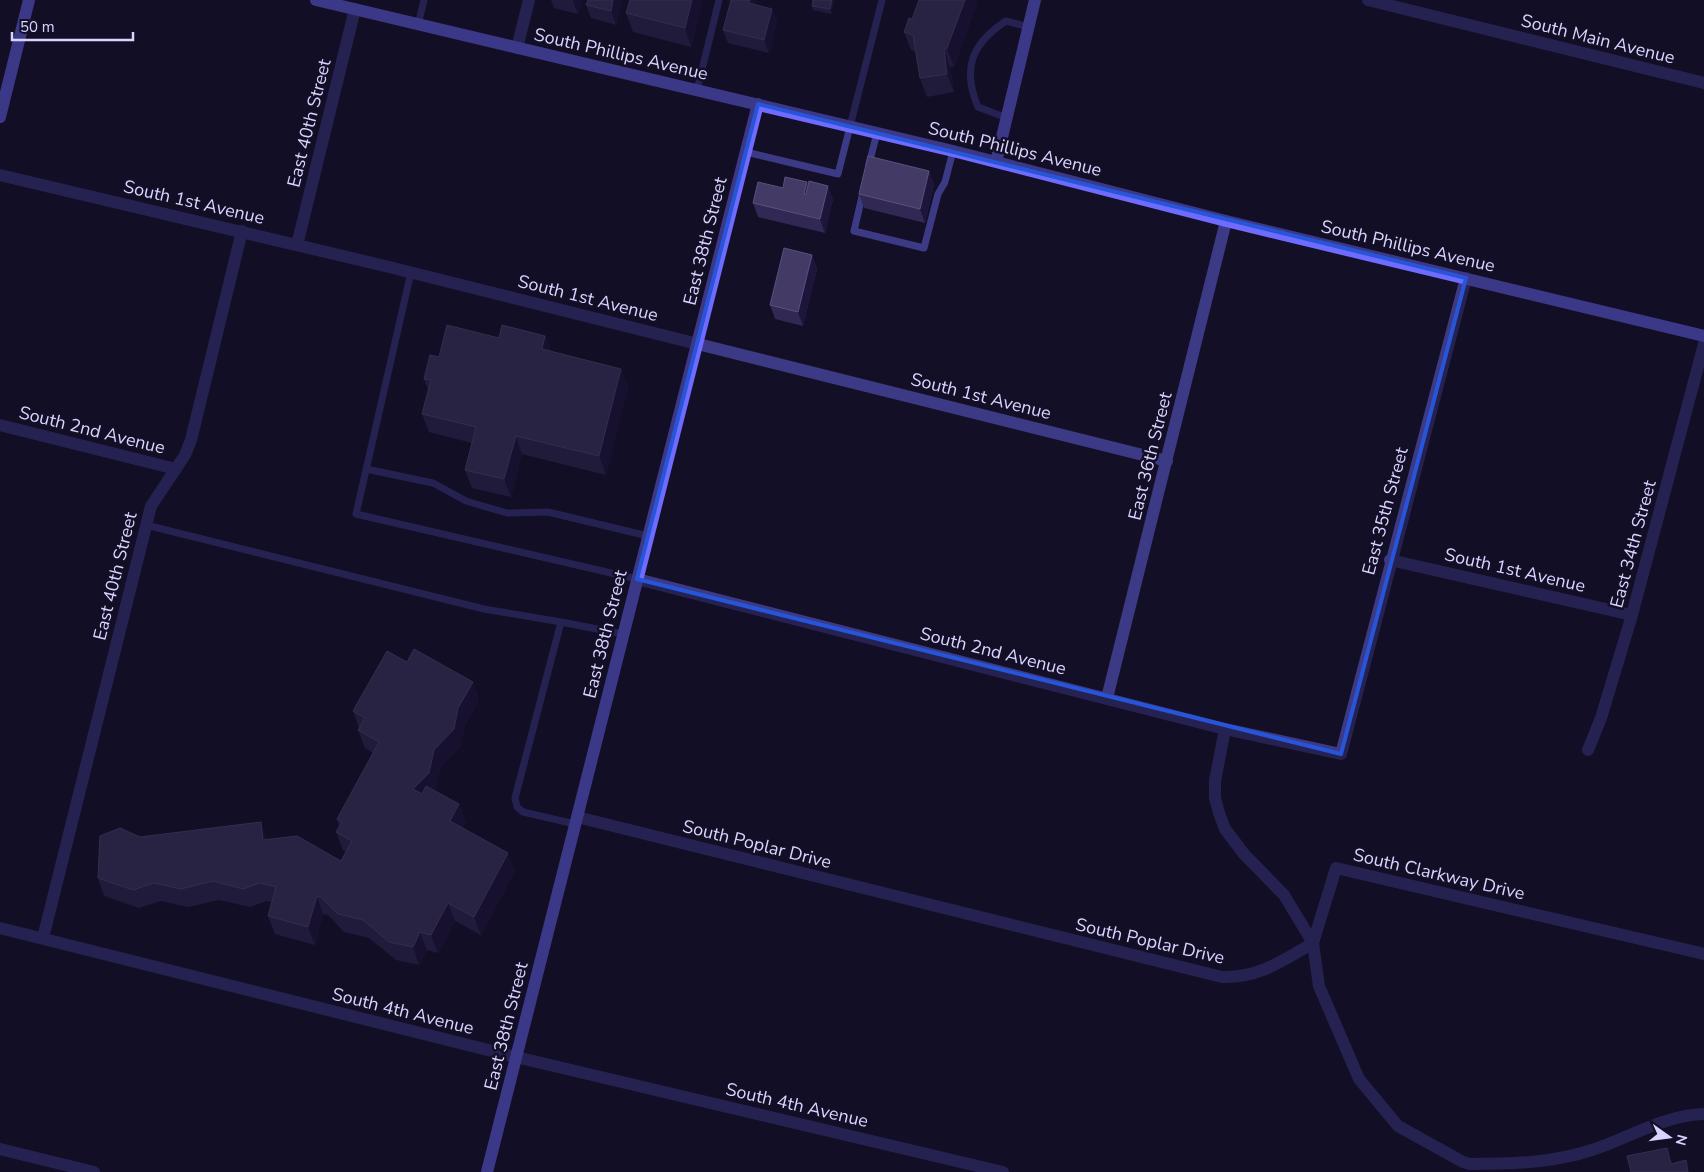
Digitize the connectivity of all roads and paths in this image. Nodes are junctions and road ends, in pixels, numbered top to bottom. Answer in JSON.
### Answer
{"nodes":[{"id":1,"x":29,"y":0,"type":"edge"},
{"id":2,"x":316,"y":0,"type":"edge"},
{"id":3,"x":424,"y":0,"type":"edge"},
{"id":4,"x":529,"y":0,"type":"edge"},
{"id":5,"x":719,"y":0,"type":"edge"},
{"id":6,"x":882,"y":0,"type":"edge"},
{"id":7,"x":1035,"y":0,"type":"edge"},
{"id":8,"x":1368,"y":0,"type":"edge"},
{"id":9,"x":355,"y":9,"type":"junction"},
{"id":10,"x":418,"y":24,"type":"junction"},
{"id":11,"x":1029,"y":27,"type":"junction"},
{"id":12,"x":517,"y":48,"type":"junction"},
{"id":13,"x":1704,"y":83,"type":"edge"},
{"id":14,"x":697,"y":90,"type":"junction"},
{"id":15,"x":758,"y":104,"type":"junction"},
{"id":16,"x":0,"y":117,"type":"edge"},
{"id":17,"x":1007,"y":118,"type":"junction"},
{"id":18,"x":850,"y":126,"type":"junction"},
{"id":19,"x":877,"y":133,"type":"junction"},
{"id":20,"x":953,"y":151,"type":"junction"},
{"id":21,"x":746,"y":152,"type":"junction"},
{"id":22,"x":996,"y":162,"type":"junction"},
{"id":23,"x":868,"y":169,"type":"edge"},
{"id":24,"x":0,"y":175,"type":"edge"},
{"id":25,"x":864,"y":186,"type":"edge"},
{"id":26,"x":1226,"y":221,"type":"junction"},
{"id":27,"x":242,"y":231,"type":"junction"},
{"id":28,"x":297,"y":245,"type":"junction"},
{"id":29,"x":411,"y":272,"type":"junction"},
{"id":30,"x":1466,"y":278,"type":"junction"},
{"id":31,"x":1704,"y":336,"type":"edge"},
{"id":32,"x":697,"y":343,"type":"junction"},
{"id":33,"x":1704,"y":344,"type":"edge"},
{"id":34,"x":0,"y":425,"type":"edge"},
{"id":35,"x":1167,"y":461,"type":"junction"},
{"id":36,"x":176,"y":469,"type":"junction"},
{"id":37,"x":366,"y":469,"type":"junction"},
{"id":38,"x":146,"y":525,"type":"junction"},
{"id":39,"x":648,"y":536,"type":"junction"},
{"id":40,"x":1390,"y":560,"type":"junction"},
{"id":41,"x":637,"y":579,"type":"junction"},
{"id":42,"x":1632,"y":615,"type":"junction"},
{"id":43,"x":561,"y":622,"type":"junction"},
{"id":44,"x":623,"y":634,"type":"junction"},
{"id":45,"x":1107,"y":698,"type":"junction"},
{"id":46,"x":1225,"y":730,"type":"junction"},
{"id":47,"x":1588,"y":750,"type":"dead end"},
{"id":48,"x":1341,"y":754,"type":"joint"},
{"id":49,"x":576,"y":820,"type":"junction"},
{"id":50,"x":0,"y":928,"type":"edge"},
{"id":51,"x":43,"y":938,"type":"junction"},
{"id":52,"x":1313,"y":943,"type":"junction"},
{"id":53,"x":1704,"y":954,"type":"edge"},
{"id":54,"x":516,"y":1057,"type":"junction"},
{"id":55,"x":1704,"y":1114,"type":"edge"},
{"id":56,"x":0,"y":1149,"type":"edge"},
{"id":57,"x":1461,"y":1167,"type":"edge"},
{"id":58,"x":94,"y":1172,"type":"edge"},
{"id":59,"x":487,"y":1172,"type":"edge"},
{"id":60,"x":1003,"y":1172,"type":"edge"}],
"edges":[{"from":1,"to":16,"type":"street"},
{"from":2,"to":9,"type":"street","name":"South Phillips Avenue"},
{"from":3,"to":10,"type":"lane"},
{"from":4,"to":12,"type":"street"},
{"from":5,"to":14,"type":"lane"},
{"from":6,"to":18,"type":"lane"},
{"from":7,"to":11,"type":"street"},
{"from":8,"to":13,"type":"street","name":"South Main Avenue"},
{"from":9,"to":10,"type":"street","name":"South Phillips Avenue"},
{"from":9,"to":28,"type":"street","name":"East 40th Street"},
{"from":10,"to":12,"type":"street","name":"South Phillips Avenue"},
{"from":11,"to":17,"type":"street"},
{"from":11,"to":17,"type":"lane"},
{"from":12,"to":14,"type":"street","name":"South Phillips Avenue"},
{"from":14,"to":15,"type":"street","name":"South Phillips Avenue"},
{"from":15,"to":18,"type":"street","name":"South Phillips Avenue"},
{"from":15,"to":21,"type":"street","name":"East 38th Street"},
{"from":17,"to":22,"type":"street"},
{"from":18,"to":19,"type":"street","name":"South Phillips Avenue"},
{"from":18,"to":21,"type":"lane"},
{"from":19,"to":20,"type":"street","name":"South Phillips Avenue"},
{"from":19,"to":23,"type":"lane"},
{"from":20,"to":22,"type":"street","name":"South Phillips Avenue"},
{"from":20,"to":25,"type":"lane"},
{"from":21,"to":32,"type":"street","name":"East 38th Street"},
{"from":22,"to":26,"type":"street","name":"South Phillips Avenue"},
{"from":24,"to":27,"type":"street","name":"South 1st Avenue"},
{"from":26,"to":30,"type":"street","name":"South Phillips Avenue"},
{"from":26,"to":35,"type":"street","name":"East 36th Street"},
{"from":27,"to":28,"type":"street","name":"South 1st Avenue"},
{"from":27,"to":36,"type":"street","name":"East 40th Street"},
{"from":28,"to":29,"type":"street","name":"South 1st Avenue"},
{"from":29,"to":32,"type":"street","name":"South 1st Avenue"},
{"from":29,"to":37,"type":"lane"},
{"from":30,"to":31,"type":"street","name":"South Phillips Avenue"},
{"from":30,"to":40,"type":"street","name":"East 35th Street"},
{"from":32,"to":35,"type":"street","name":"South 1st Avenue"},
{"from":32,"to":39,"type":"street","name":"East 38th Street"},
{"from":33,"to":42,"type":"street","name":"East 34th Street"},
{"from":34,"to":36,"type":"street","name":"South 2nd Avenue"},
{"from":35,"to":45,"type":"street","name":"East 36th Street"},
{"from":36,"to":38,"type":"street","name":"East 40th Street"},
{"from":37,"to":39,"type":"lane"},
{"from":37,"to":41,"type":"lane"},
{"from":38,"to":43,"type":"lane"},
{"from":38,"to":51,"type":"street","name":"East 40th Street"},
{"from":39,"to":41,"type":"street","name":"East 38th Street"},
{"from":40,"to":42,"type":"street","name":"South 1st Avenue"},
{"from":40,"to":48,"type":"street","name":"East 35th Street"},
{"from":41,"to":44,"type":"street","name":"East 38th Street"},
{"from":41,"to":45,"type":"street","name":"South 2nd Avenue"},
{"from":42,"to":47,"type":"street","name":"East 34th Street"},
{"from":43,"to":44,"type":"lane"},
{"from":43,"to":49,"type":"lane"},
{"from":44,"to":49,"type":"street","name":"East 38th Street"},
{"from":45,"to":46,"type":"street","name":"South 2nd Avenue"},
{"from":46,"to":48,"type":"street","name":"South 2nd Avenue"},
{"from":46,"to":52,"type":"street"},
{"from":49,"to":52,"type":"street","name":"South Poplar Drive"},
{"from":49,"to":54,"type":"street","name":"East 38th Street"},
{"from":50,"to":51,"type":"street","name":"South 4th Avenue"},
{"from":51,"to":54,"type":"street","name":"South 4th Avenue"},
{"from":52,"to":53,"type":"street","name":"South Clarkway Drive"},
{"from":52,"to":57,"type":"street"},
{"from":54,"to":59,"type":"street","name":"East 38th Street"},
{"from":54,"to":60,"type":"street","name":"South 4th Avenue"},
{"from":55,"to":57,"type":"street"},
{"from":56,"to":58,"type":"street"}]}
